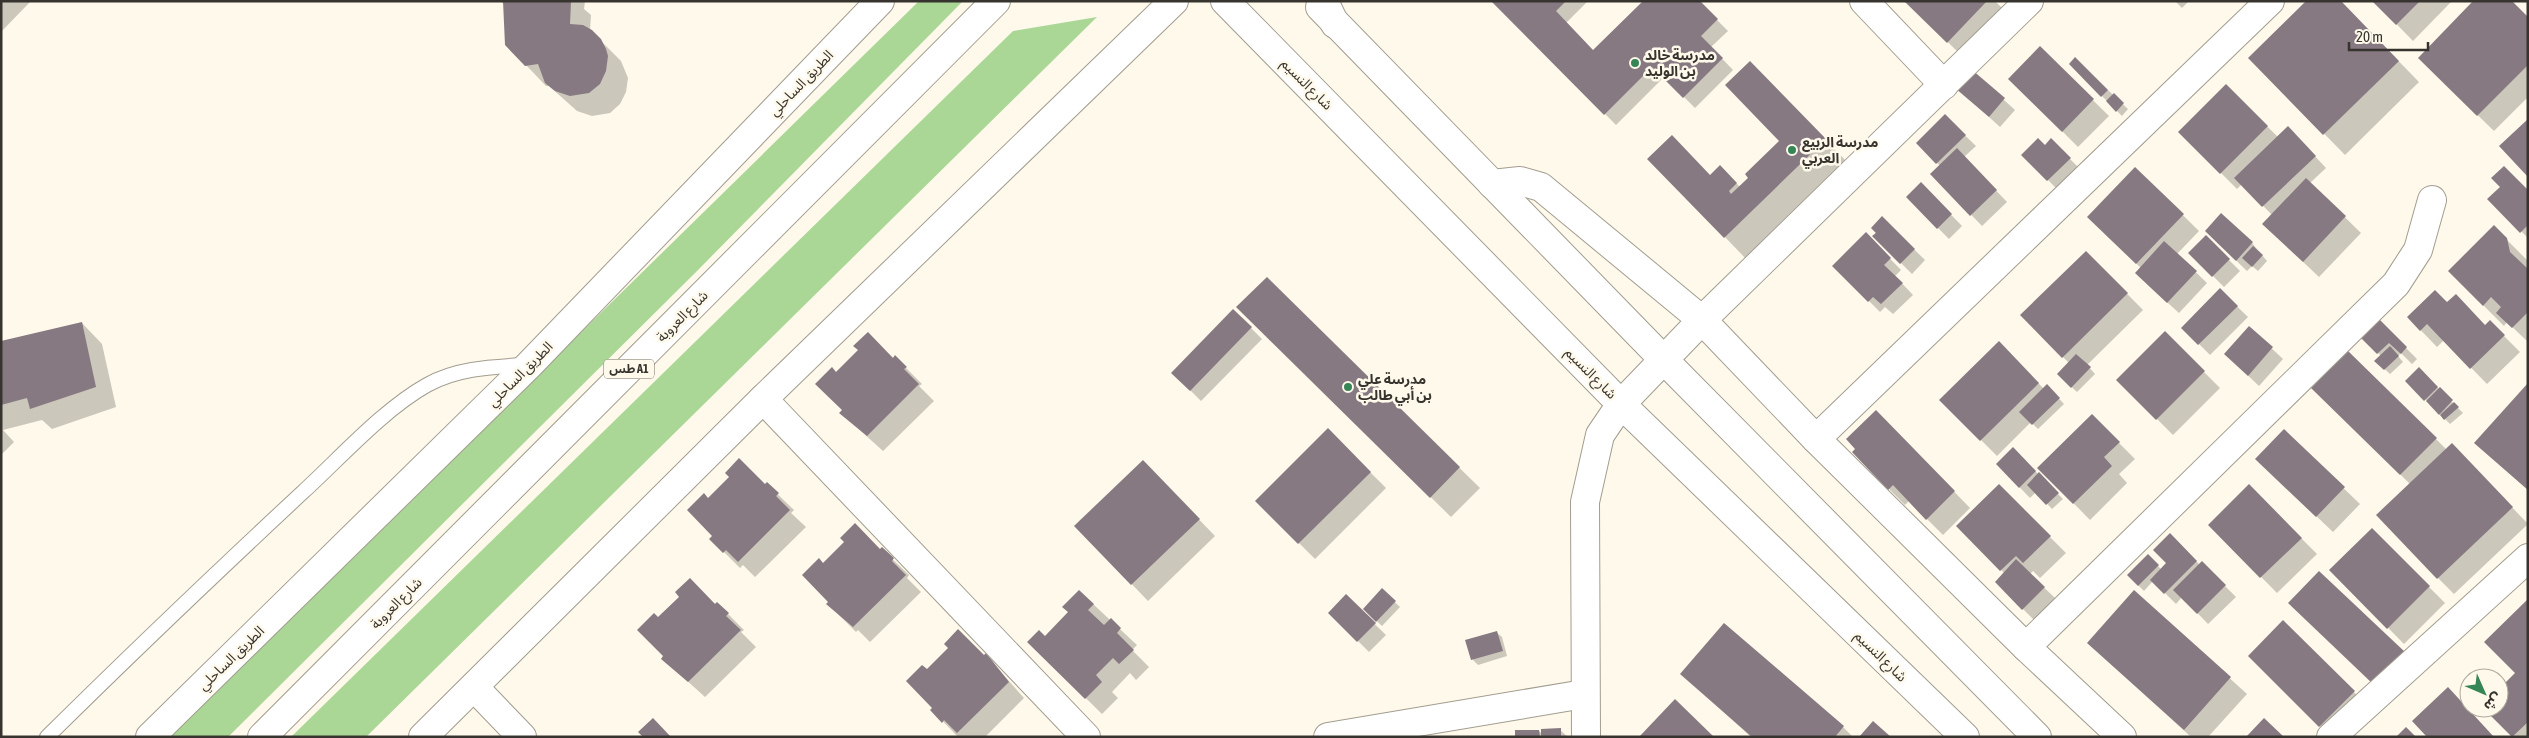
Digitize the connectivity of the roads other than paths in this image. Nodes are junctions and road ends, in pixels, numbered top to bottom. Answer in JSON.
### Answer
{"nodes":[{"id":1,"x":880,"y":1,"type":"edge"},
{"id":2,"x":996,"y":1,"type":"edge"},
{"id":3,"x":1174,"y":1,"type":"edge"},
{"id":4,"x":1225,"y":1,"type":"edge"},
{"id":5,"x":1314,"y":1,"type":"edge"},
{"id":6,"x":1864,"y":1,"type":"edge"},
{"id":7,"x":2029,"y":1,"type":"edge"},
{"id":8,"x":2270,"y":1,"type":"edge"},
{"id":9,"x":1330,"y":13,"type":"edge"},
{"id":10,"x":1944,"y":85,"type":"junction"},
{"id":11,"x":1492,"y":184,"type":"junction"},
{"id":12,"x":2432,"y":200,"type":"dead end"},
{"id":13,"x":1702,"y":320,"type":"junction"},
{"id":14,"x":1664,"y":360,"type":"junction"},
{"id":15,"x":529,"y":365,"type":"junction"},
{"id":16,"x":763,"y":399,"type":"junction"},
{"id":17,"x":1621,"y":404,"type":"junction"},
{"id":18,"x":1816,"y":439,"type":"junction"},
{"id":19,"x":2528,"y":558,"type":"edge"},
{"id":20,"x":2026,"y":647,"type":"junction"},
{"id":21,"x":474,"y":688,"type":"junction"},
{"id":22,"x":1584,"y":694,"type":"junction"},
{"id":23,"x":47,"y":737,"type":"edge"},
{"id":24,"x":150,"y":737,"type":"edge"},
{"id":25,"x":262,"y":737,"type":"edge"},
{"id":26,"x":423,"y":737,"type":"edge"},
{"id":27,"x":522,"y":737,"type":"edge"},
{"id":28,"x":1086,"y":737,"type":"edge"},
{"id":29,"x":1328,"y":737,"type":"edge"},
{"id":30,"x":1586,"y":737,"type":"edge"},
{"id":31,"x":1965,"y":737,"type":"edge"},
{"id":32,"x":2037,"y":737,"type":"edge"},
{"id":33,"x":2122,"y":737,"type":"edge"},
{"id":34,"x":2332,"y":737,"type":"edge"}],
"edges":[{"from":1,"to":15,"type":"main road","name":"الطريق الساحلي"},
{"from":2,"to":25,"type":"main road","name":"شارع العروبة","number":"طس A1"},
{"from":3,"to":16,"type":"main road"},
{"from":4,"to":17,"type":"main road","name":"شارع النسيم"},
{"from":5,"to":9,"type":"main road"},
{"from":6,"to":10,"type":"main road"},
{"from":7,"to":10,"type":"main road"},
{"from":8,"to":18,"type":"main road"},
{"from":9,"to":11,"type":"main road"},
{"from":10,"to":13,"type":"main road"},
{"from":11,"to":13,"type":"main road"},
{"from":11,"to":14,"type":"main road"},
{"from":12,"to":20,"type":"main road"},
{"from":13,"to":14,"type":"main road"},
{"from":13,"to":18,"type":"main road"},
{"from":14,"to":17,"type":"main road"},
{"from":14,"to":32,"type":"main road"},
{"from":15,"to":23,"type":"lane"},
{"from":15,"to":24,"type":"main road","name":"الطريق الساحلي"},
{"from":16,"to":21,"type":"main road"},
{"from":16,"to":28,"type":"main road"},
{"from":17,"to":22,"type":"main road"},
{"from":17,"to":31,"type":"main road","name":"شارع النسيم"},
{"from":18,"to":20,"type":"main road"},
{"from":19,"to":34,"type":"main road"},
{"from":20,"to":33,"type":"main road"},
{"from":21,"to":26,"type":"main road"},
{"from":21,"to":27,"type":"main road"},
{"from":22,"to":29,"type":"main road"},
{"from":22,"to":30,"type":"main road"}]}
